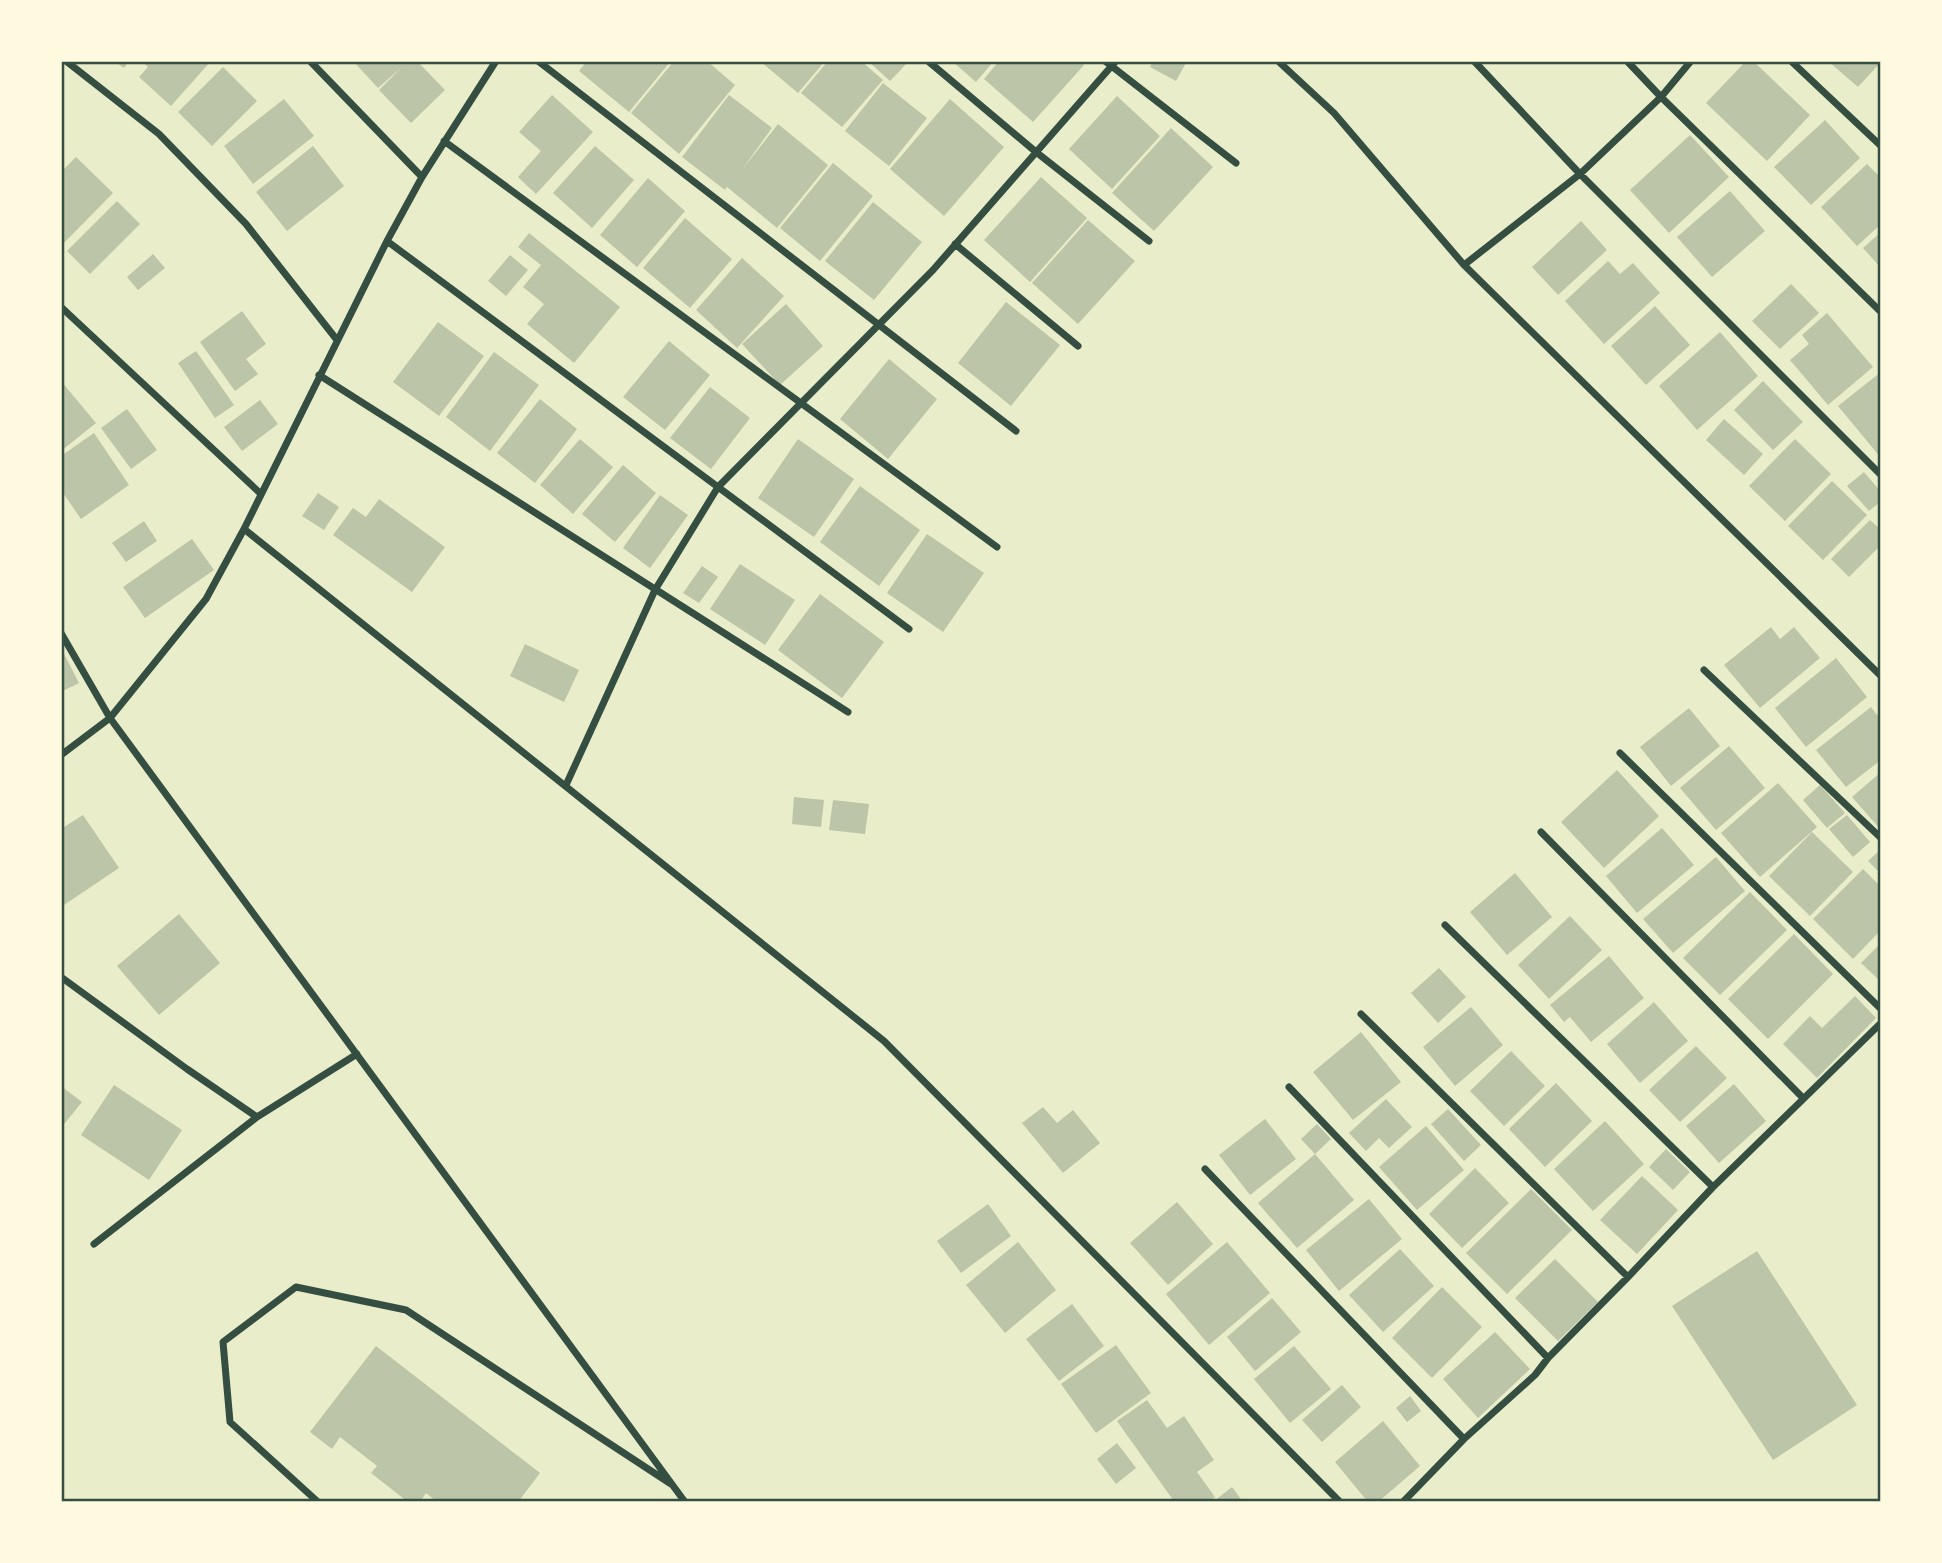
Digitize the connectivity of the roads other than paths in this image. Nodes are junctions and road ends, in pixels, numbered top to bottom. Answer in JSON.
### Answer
{"nodes":[{"id":1,"x":66,"y":61,"type":"edge"},
{"id":2,"x":310,"y":61,"type":"edge"},
{"id":3,"x":496,"y":61,"type":"edge"},
{"id":4,"x":538,"y":61,"type":"edge"},
{"id":5,"x":928,"y":61,"type":"edge"},
{"id":6,"x":1278,"y":61,"type":"edge"},
{"id":7,"x":1474,"y":61,"type":"edge"},
{"id":8,"x":1627,"y":61,"type":"edge"},
{"id":9,"x":1692,"y":61,"type":"edge"},
{"id":10,"x":1791,"y":61,"type":"edge"},
{"id":11,"x":1111,"y":63,"type":"edge"},
{"id":12,"x":1661,"y":97,"type":"junction"},
{"id":13,"x":444,"y":141,"type":"junction"},
{"id":14,"x":1881,"y":145,"type":"edge"},
{"id":15,"x":1036,"y":152,"type":"junction"},
{"id":16,"x":1236,"y":163,"type":"dead end"},
{"id":17,"x":1580,"y":174,"type":"junction"},
{"id":18,"x":422,"y":177,"type":"junction"},
{"id":19,"x":387,"y":242,"type":"junction"},
{"id":20,"x":1149,"y":242,"type":"dead end"},
{"id":21,"x":955,"y":244,"type":"junction"},
{"id":22,"x":1464,"y":265,"type":"junction"},
{"id":23,"x":61,"y":307,"type":"edge"},
{"id":24,"x":1881,"y":312,"type":"edge"},
{"id":25,"x":880,"y":324,"type":"junction"},
{"id":26,"x":337,"y":340,"type":"junction"},
{"id":27,"x":1078,"y":346,"type":"dead end"},
{"id":28,"x":319,"y":375,"type":"junction"},
{"id":29,"x":800,"y":403,"type":"junction"},
{"id":30,"x":1016,"y":431,"type":"dead end"},
{"id":31,"x":1881,"y":475,"type":"edge"},
{"id":32,"x":718,"y":487,"type":"junction"},
{"id":33,"x":261,"y":494,"type":"junction"},
{"id":34,"x":244,"y":529,"type":"junction"},
{"id":35,"x":997,"y":547,"type":"dead end"},
{"id":36,"x":655,"y":590,"type":"junction"},
{"id":37,"x":909,"y":629,"type":"dead end"},
{"id":38,"x":61,"y":633,"type":"edge"},
{"id":39,"x":1704,"y":670,"type":"dead end"},
{"id":40,"x":1881,"y":676,"type":"edge"},
{"id":41,"x":848,"y":712,"type":"dead end"},
{"id":42,"x":110,"y":718,"type":"junction"},
{"id":43,"x":1620,"y":753,"type":"dead end"},
{"id":44,"x":61,"y":755,"type":"edge"},
{"id":45,"x":566,"y":785,"type":"junction"},
{"id":46,"x":1541,"y":832,"type":"dead end"},
{"id":47,"x":1881,"y":838,"type":"edge"},
{"id":48,"x":1445,"y":925,"type":"dead end"},
{"id":49,"x":61,"y":977,"type":"edge"},
{"id":50,"x":1881,"y":1010,"type":"edge"},
{"id":51,"x":1361,"y":1014,"type":"dead end"},
{"id":52,"x":1881,"y":1023,"type":"edge"},
{"id":53,"x":358,"y":1054,"type":"junction"},
{"id":54,"x":1289,"y":1087,"type":"dead end"},
{"id":55,"x":1803,"y":1098,"type":"junction"},
{"id":56,"x":257,"y":1116,"type":"junction"},
{"id":57,"x":1205,"y":1169,"type":"dead end"},
{"id":58,"x":1713,"y":1187,"type":"junction"},
{"id":59,"x":94,"y":1244,"type":"dead end"},
{"id":60,"x":1628,"y":1277,"type":"junction"},
{"id":61,"x":1548,"y":1358,"type":"junction"},
{"id":62,"x":1464,"y":1438,"type":"junction"},
{"id":63,"x":675,"y":1487,"type":"junction"},
{"id":64,"x":318,"y":1502,"type":"edge"},
{"id":65,"x":685,"y":1502,"type":"edge"},
{"id":66,"x":1340,"y":1502,"type":"edge"},
{"id":67,"x":1402,"y":1502,"type":"edge"}],
"edges":[{"from":1,"to":26,"type":"street"},
{"from":2,"to":18,"type":"street"},
{"from":3,"to":13,"type":"street"},
{"from":4,"to":25,"type":"street"},
{"from":5,"to":15,"type":"street"},
{"from":6,"to":22,"type":"street"},
{"from":7,"to":17,"type":"street"},
{"from":8,"to":12,"type":"street"},
{"from":9,"to":12,"type":"street"},
{"from":10,"to":14,"type":"street"},
{"from":11,"to":15,"type":"street"},
{"from":11,"to":16,"type":"street"},
{"from":12,"to":17,"type":"street"},
{"from":12,"to":24,"type":"street"},
{"from":13,"to":18,"type":"street"},
{"from":13,"to":29,"type":"street"},
{"from":15,"to":20,"type":"street"},
{"from":15,"to":21,"type":"street"},
{"from":17,"to":22,"type":"street"},
{"from":17,"to":31,"type":"street"},
{"from":18,"to":19,"type":"street"},
{"from":19,"to":26,"type":"street"},
{"from":19,"to":32,"type":"street"},
{"from":21,"to":25,"type":"street"},
{"from":21,"to":27,"type":"street"},
{"from":22,"to":40,"type":"street"},
{"from":23,"to":33,"type":"street"},
{"from":25,"to":29,"type":"street"},
{"from":25,"to":30,"type":"street"},
{"from":26,"to":28,"type":"street"},
{"from":28,"to":33,"type":"street"},
{"from":28,"to":36,"type":"street"},
{"from":29,"to":32,"type":"street"},
{"from":29,"to":35,"type":"street"},
{"from":32,"to":36,"type":"street"},
{"from":32,"to":37,"type":"street"},
{"from":33,"to":34,"type":"street"},
{"from":34,"to":42,"type":"street"},
{"from":34,"to":45,"type":"street"},
{"from":36,"to":41,"type":"street"},
{"from":36,"to":45,"type":"street"},
{"from":38,"to":42,"type":"street"},
{"from":39,"to":47,"type":"street"},
{"from":42,"to":44,"type":"street"},
{"from":42,"to":53,"type":"street"},
{"from":43,"to":50,"type":"street"},
{"from":45,"to":66,"type":"street"},
{"from":46,"to":55,"type":"street"},
{"from":48,"to":58,"type":"street"},
{"from":49,"to":56,"type":"street"},
{"from":51,"to":60,"type":"street"},
{"from":52,"to":55,"type":"street"},
{"from":53,"to":56,"type":"street"},
{"from":53,"to":63,"type":"street"},
{"from":54,"to":61,"type":"street"},
{"from":55,"to":58,"type":"street"},
{"from":56,"to":59,"type":"street"},
{"from":57,"to":62,"type":"street"},
{"from":58,"to":60,"type":"street"},
{"from":60,"to":61,"type":"street"},
{"from":61,"to":62,"type":"street"},
{"from":62,"to":67,"type":"street"},
{"from":63,"to":64,"type":"street"},
{"from":63,"to":65,"type":"street"}]}
